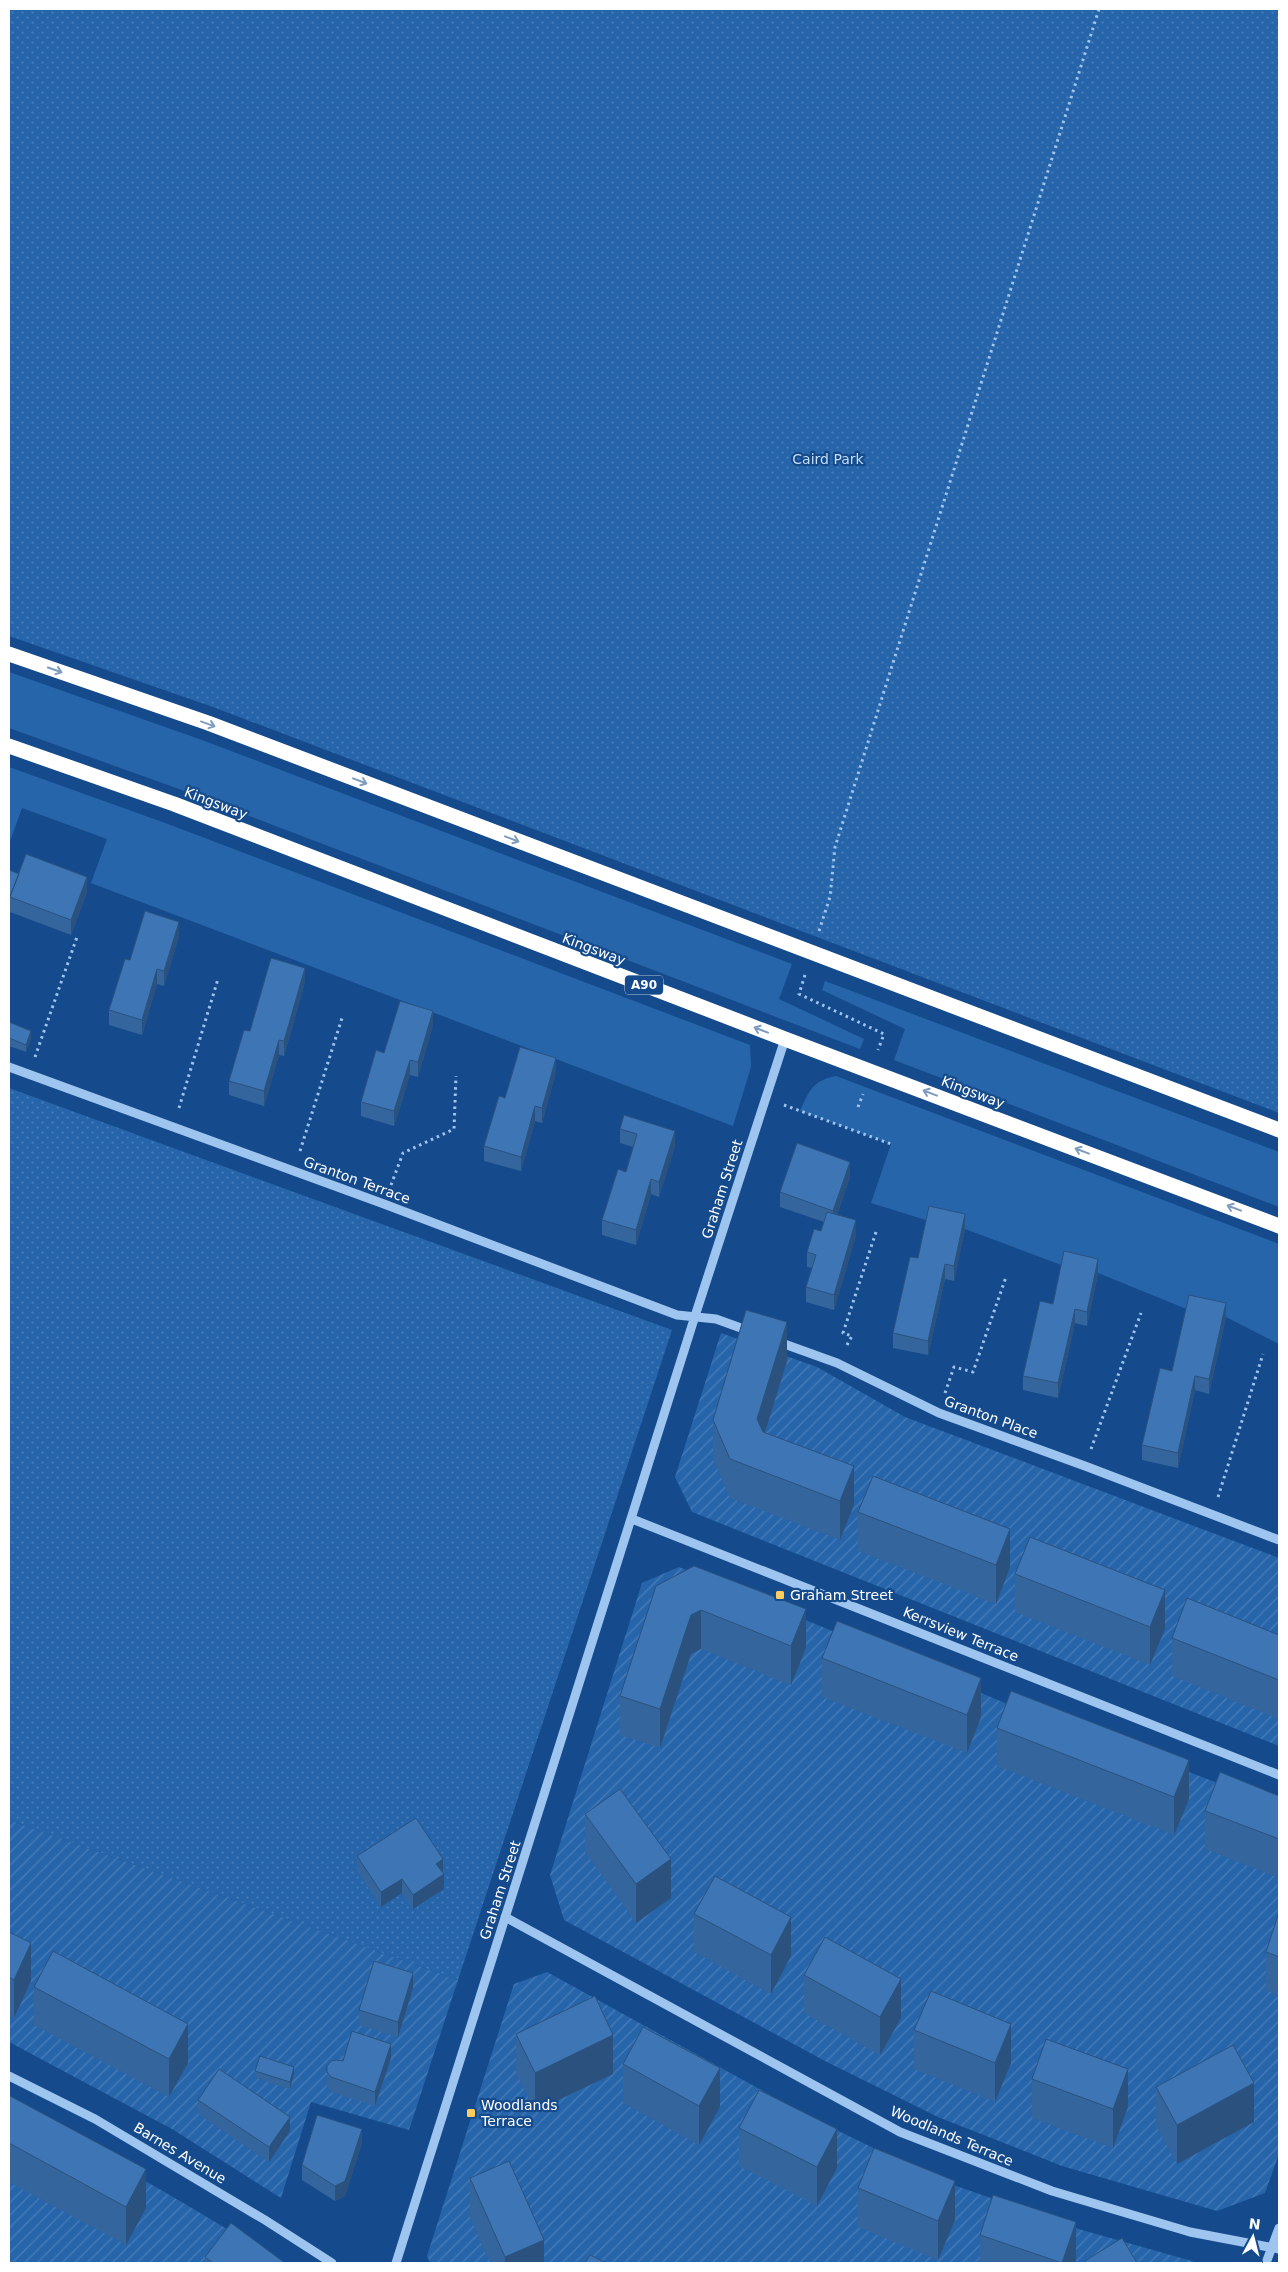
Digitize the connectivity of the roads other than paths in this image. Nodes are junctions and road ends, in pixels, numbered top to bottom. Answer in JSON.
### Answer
{"nodes":[{"id":1,"x":9,"y":654,"type":"edge"},
{"id":2,"x":9,"y":746,"type":"edge"},
{"id":3,"x":785,"y":1039,"type":"junction"},
{"id":4,"x":9,"y":1067,"type":"edge"},
{"id":5,"x":1279,"y":1130,"type":"edge"},
{"id":6,"x":1279,"y":1226,"type":"edge"},
{"id":7,"x":695,"y":1316,"type":"junction"},
{"id":8,"x":632,"y":1519,"type":"junction"},
{"id":9,"x":1279,"y":1540,"type":"edge"},
{"id":10,"x":1279,"y":1775,"type":"edge"},
{"id":11,"x":505,"y":1917,"type":"junction"},
{"id":12,"x":9,"y":2076,"type":"edge"},
{"id":13,"x":1279,"y":2228,"type":"edge"},
{"id":14,"x":1275,"y":2249,"type":"edge"},
{"id":15,"x":332,"y":2263,"type":"edge"},
{"id":16,"x":396,"y":2263,"type":"edge"},
{"id":17,"x":1266,"y":2263,"type":"edge"}],
"edges":[{"from":1,"to":5,"type":"highway","one_way":true},
{"from":3,"to":2,"type":"highway","name":"Kingsway","number":"A90","one_way":true},
{"from":6,"to":3,"type":"highway","name":"Kingsway","number":"A90","one_way":true},
{"from":3,"to":7,"type":"street","name":"Graham Street"},
{"from":4,"to":7,"type":"street","name":"Granton Terrace"},
{"from":7,"to":8,"type":"street","name":"Graham Street"},
{"from":7,"to":9,"type":"street","name":"Granton Place"},
{"from":8,"to":10,"type":"street","name":"Kerrsview Terrace"},
{"from":8,"to":11,"type":"street","name":"Graham Street"},
{"from":11,"to":14,"type":"street","name":"Woodlands Terrace"},
{"from":11,"to":16,"type":"street","name":"Graham Street"},
{"from":12,"to":15,"type":"street","name":"Barnes Avenue"},
{"from":13,"to":14,"type":"street"},
{"from":14,"to":17,"type":"street"}]}
